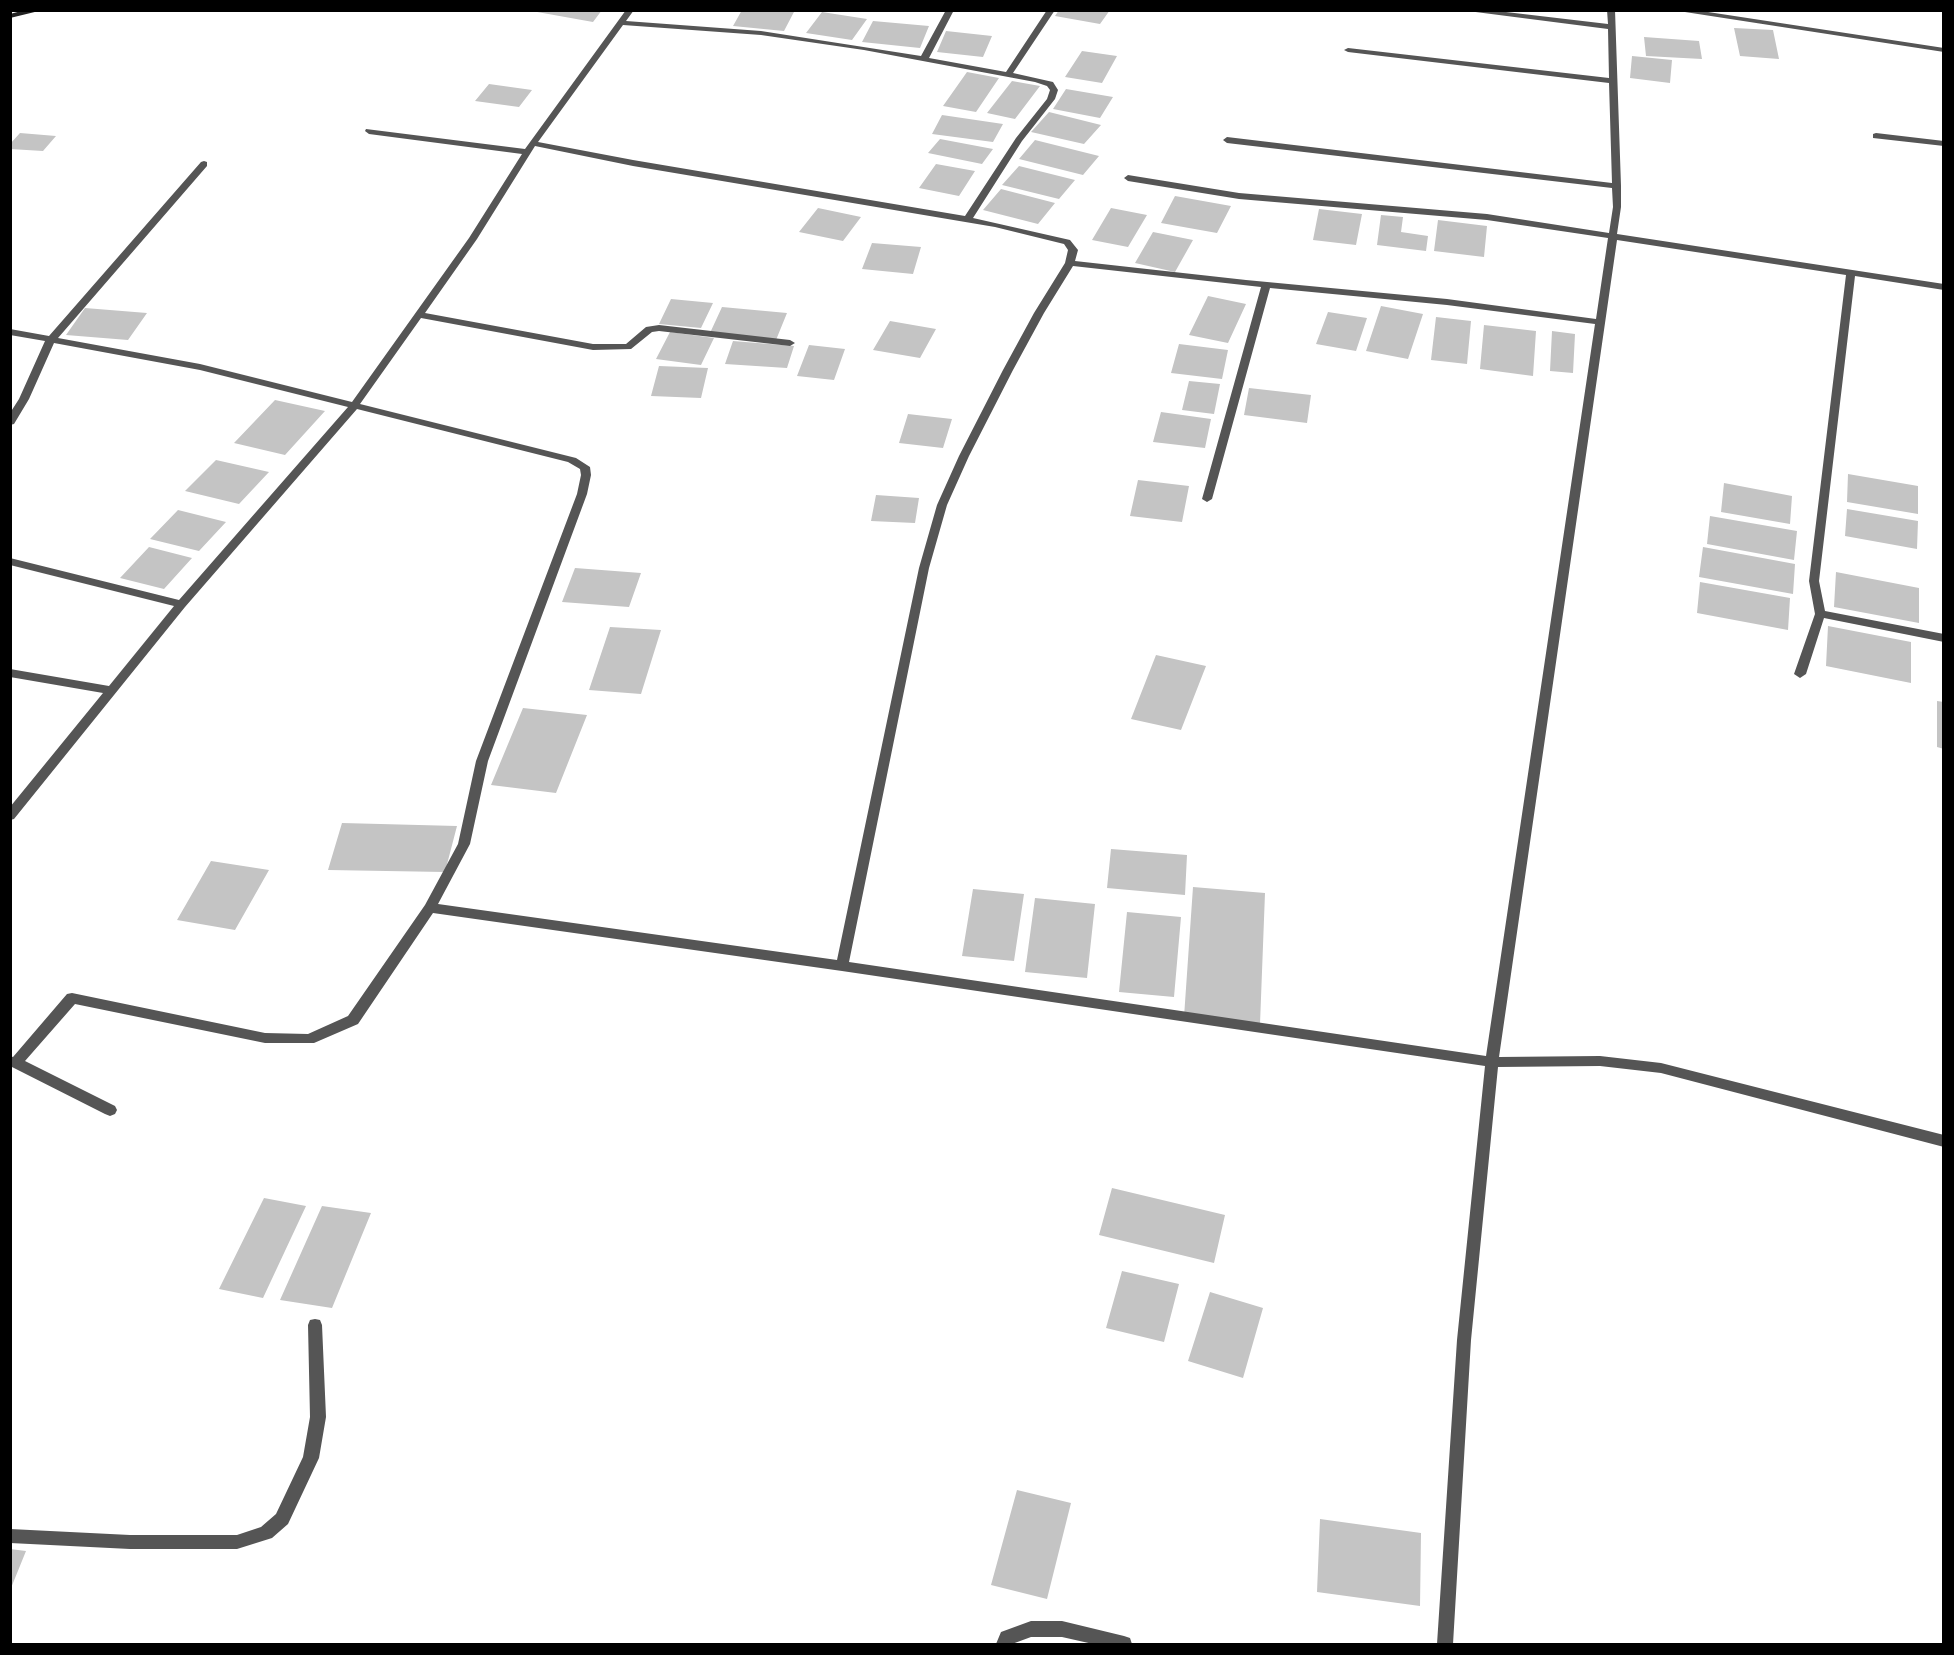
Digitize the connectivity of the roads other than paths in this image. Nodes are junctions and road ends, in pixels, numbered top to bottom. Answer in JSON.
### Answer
{"nodes":[{"id":1,"x":39,"y":10,"type":"edge"},
{"id":2,"x":630,"y":10,"type":"edge"},
{"id":3,"x":950,"y":10,"type":"edge"},
{"id":4,"x":1051,"y":10,"type":"edge"},
{"id":5,"x":1464,"y":10,"type":"edge"},
{"id":6,"x":1611,"y":10,"type":"edge"},
{"id":7,"x":1676,"y":10,"type":"edge"},
{"id":8,"x":10,"y":16,"type":"edge"},
{"id":9,"x":622,"y":23,"type":"junction"},
{"id":10,"x":1612,"y":27,"type":"junction"},
{"id":11,"x":1348,"y":50,"type":"dead end"},
{"id":12,"x":1944,"y":50,"type":"edge"},
{"id":13,"x":924,"y":59,"type":"junction"},
{"id":14,"x":1008,"y":75,"type":"junction"},
{"id":15,"x":1613,"y":81,"type":"junction"},
{"id":16,"x":369,"y":131,"type":"dead end"},
{"id":17,"x":1876,"y":136,"type":"dead end"},
{"id":18,"x":1227,"y":140,"type":"dead end"},
{"id":19,"x":1944,"y":144,"type":"edge"},
{"id":20,"x":530,"y":147,"type":"junction"},
{"id":21,"x":204,"y":165,"type":"dead end"},
{"id":22,"x":1128,"y":178,"type":"dead end"},
{"id":23,"x":1617,"y":186,"type":"junction"},
{"id":24,"x":968,"y":219,"type":"junction"},
{"id":25,"x":1613,"y":236,"type":"junction"},
{"id":26,"x":1070,"y":263,"type":"junction"},
{"id":27,"x":1851,"y":273,"type":"junction"},
{"id":28,"x":1266,"y":285,"type":"junction"},
{"id":29,"x":1944,"y":287,"type":"edge"},
{"id":30,"x":418,"y":315,"type":"junction"},
{"id":31,"x":1600,"y":322,"type":"junction"},
{"id":32,"x":10,"y":332,"type":"edge"},
{"id":33,"x":50,"y":341,"type":"junction"},
{"id":34,"x":790,"y":343,"type":"dead end"},
{"id":35,"x":354,"y":406,"type":"junction"},
{"id":36,"x":10,"y":422,"type":"edge"},
{"id":37,"x":1207,"y":499,"type":"dead end"},
{"id":38,"x":10,"y":561,"type":"edge"},
{"id":39,"x":181,"y":604,"type":"junction"},
{"id":40,"x":1820,"y":614,"type":"junction"},
{"id":41,"x":1944,"y":638,"type":"edge"},
{"id":42,"x":10,"y":673,"type":"edge"},
{"id":43,"x":1800,"y":674,"type":"dead end"},
{"id":44,"x":111,"y":690,"type":"junction"},
{"id":45,"x":10,"y":816,"type":"edge"},
{"id":46,"x":430,"y":908,"type":"junction"},
{"id":47,"x":842,"y":966,"type":"junction"},
{"id":48,"x":13,"y":1062,"type":"edge"},
{"id":49,"x":1492,"y":1062,"type":"junction"},
{"id":50,"x":110,"y":1110,"type":"dead end"},
{"id":51,"x":1944,"y":1141,"type":"edge"},
{"id":52,"x":315,"y":1325,"type":"dead end"},
{"id":53,"x":10,"y":1536,"type":"edge"},
{"id":54,"x":1004,"y":1644,"type":"edge"},
{"id":55,"x":1124,"y":1644,"type":"edge"},
{"id":56,"x":1445,"y":1644,"type":"edge"}],
"edges":[{"from":1,"to":8,"type":"street"},
{"from":2,"to":9,"type":"street"},
{"from":3,"to":13,"type":"street"},
{"from":4,"to":14,"type":"street"},
{"from":5,"to":10,"type":"street"},
{"from":6,"to":10,"type":"street"},
{"from":7,"to":12,"type":"street"},
{"from":9,"to":13,"type":"street"},
{"from":9,"to":20,"type":"street"},
{"from":10,"to":15,"type":"street"},
{"from":11,"to":15,"type":"street"},
{"from":13,"to":14,"type":"street"},
{"from":14,"to":24,"type":"street"},
{"from":15,"to":23,"type":"street"},
{"from":16,"to":20,"type":"street"},
{"from":17,"to":19,"type":"street"},
{"from":18,"to":23,"type":"street"},
{"from":20,"to":24,"type":"street"},
{"from":20,"to":30,"type":"street"},
{"from":21,"to":33,"type":"street"},
{"from":22,"to":25,"type":"street"},
{"from":23,"to":25,"type":"street"},
{"from":24,"to":26,"type":"street"},
{"from":25,"to":27,"type":"street"},
{"from":25,"to":31,"type":"street"},
{"from":26,"to":28,"type":"street"},
{"from":26,"to":47,"type":"street"},
{"from":27,"to":29,"type":"street"},
{"from":27,"to":40,"type":"street"},
{"from":28,"to":31,"type":"street"},
{"from":28,"to":37,"type":"street"},
{"from":30,"to":34,"type":"street"},
{"from":30,"to":35,"type":"street"},
{"from":31,"to":49,"type":"street"},
{"from":32,"to":33,"type":"street"},
{"from":33,"to":35,"type":"street"},
{"from":33,"to":36,"type":"street"},
{"from":35,"to":39,"type":"street"},
{"from":35,"to":46,"type":"street"},
{"from":38,"to":39,"type":"street"},
{"from":39,"to":44,"type":"street"},
{"from":40,"to":41,"type":"street"},
{"from":40,"to":43,"type":"street"},
{"from":42,"to":44,"type":"street"},
{"from":44,"to":45,"type":"street"},
{"from":46,"to":47,"type":"street"},
{"from":46,"to":48,"type":"street"},
{"from":47,"to":49,"type":"street"},
{"from":48,"to":50,"type":"street"},
{"from":49,"to":51,"type":"street"},
{"from":49,"to":56,"type":"street"},
{"from":52,"to":53,"type":"street"},
{"from":54,"to":55,"type":"street"}]}
